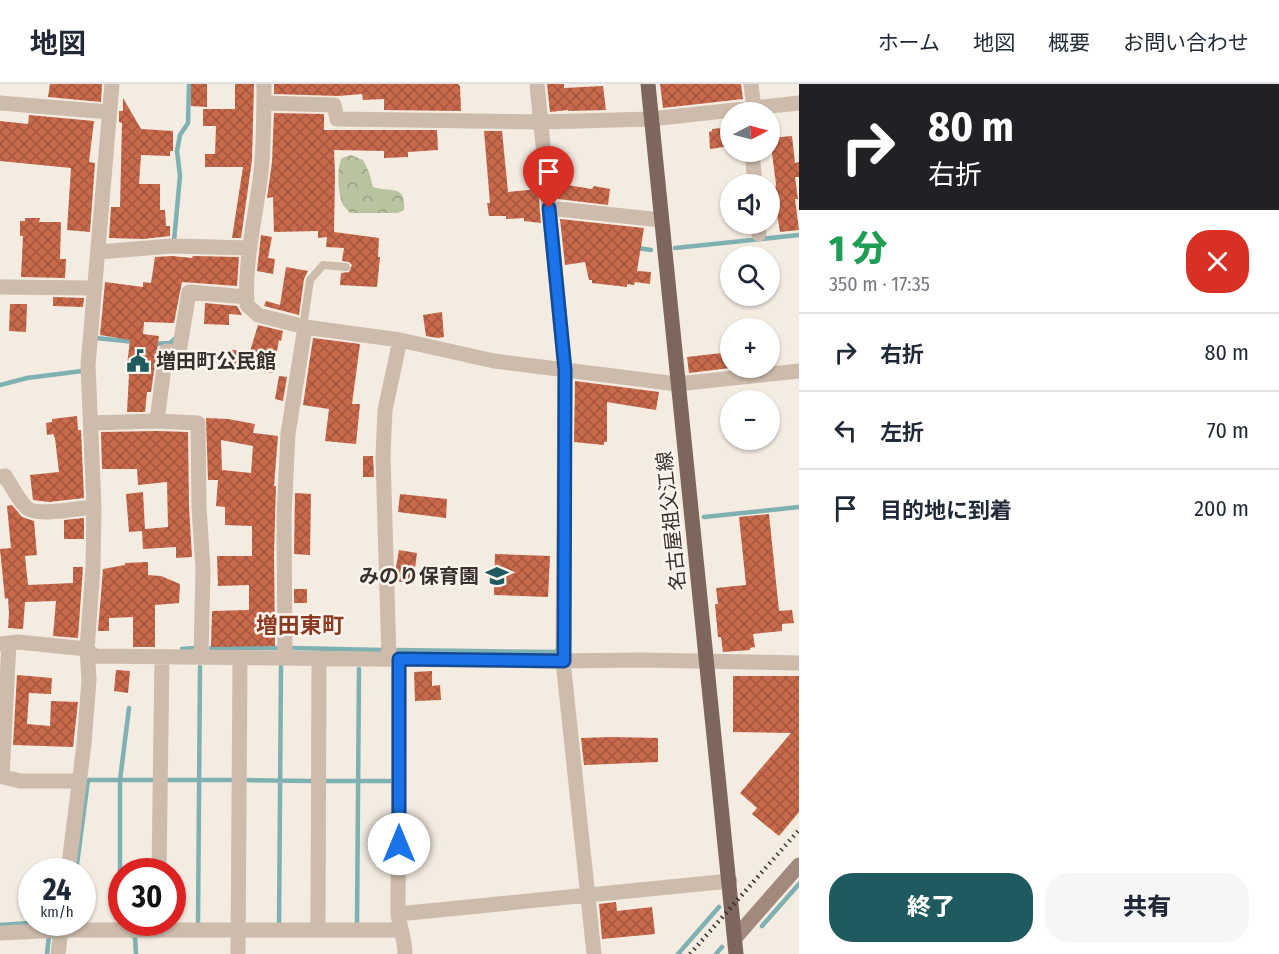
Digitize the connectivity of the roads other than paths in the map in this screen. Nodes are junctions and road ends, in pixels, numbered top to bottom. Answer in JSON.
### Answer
{"nodes":[{"id":1,"x":112,"y":84,"type":"edge"},
{"id":2,"x":264,"y":84,"type":"edge"},
{"id":3,"x":537,"y":84,"type":"edge"},
{"id":4,"x":648,"y":84,"type":"edge"},
{"id":5,"x":751,"y":84,"type":"edge"},
{"id":6,"x":750,"y":102,"type":"edge"},
{"id":7,"x":0,"y":103,"type":"edge"},
{"id":8,"x":264,"y":103,"type":"junction"},
{"id":9,"x":799,"y":103,"type":"edge"},
{"id":10,"x":780,"y":106,"type":"edge"},
{"id":11,"x":109,"y":112,"type":"junction"},
{"id":12,"x":720,"y":113,"type":"edge"},
{"id":13,"x":651,"y":119,"type":"junction"},
{"id":14,"x":541,"y":122,"type":"junction"},
{"id":15,"x":549,"y":208,"type":"junction"},
{"id":16,"x":661,"y":220,"type":"junction"},
{"id":17,"x":250,"y":248,"type":"junction"},
{"id":18,"x":98,"y":252,"type":"junction"},
{"id":19,"x":346,"y":267,"type":"dead end"},
{"id":20,"x":0,"y":287,"type":"edge"},
{"id":21,"x":95,"y":288,"type":"junction"},
{"id":22,"x":247,"y":297,"type":"junction"},
{"id":23,"x":304,"y":327,"type":"junction"},
{"id":24,"x":400,"y":340,"type":"junction"},
{"id":25,"x":565,"y":370,"type":"junction"},
{"id":26,"x":799,"y":371,"type":"edge"},
{"id":27,"x":677,"y":384,"type":"junction"},
{"id":28,"x":157,"y":421,"type":"junction"},
{"id":29,"x":91,"y":423,"type":"junction"},
{"id":30,"x":0,"y":477,"type":"edge"},
{"id":31,"x":94,"y":507,"type":"junction"},
{"id":32,"x":4,"y":644,"type":"edge"},
{"id":33,"x":87,"y":649,"type":"junction"},
{"id":34,"x":162,"y":657,"type":"junction"},
{"id":35,"x":201,"y":657,"type":"junction"},
{"id":36,"x":240,"y":658,"type":"junction"},
{"id":37,"x":285,"y":658,"type":"junction"},
{"id":38,"x":319,"y":658,"type":"junction"},
{"id":39,"x":394,"y":659,"type":"junction"},
{"id":40,"x":564,"y":661,"type":"junction"},
{"id":41,"x":707,"y":662,"type":"junction"},
{"id":42,"x":799,"y":663,"type":"edge"},
{"id":43,"x":1,"y":776,"type":"edge"},
{"id":44,"x":79,"y":781,"type":"junction"},
{"id":45,"x":70,"y":858,"type":"edge"},
{"id":46,"x":159,"y":858,"type":"edge"},
{"id":47,"x":799,"y":866,"type":"edge"},
{"id":48,"x":730,"y":881,"type":"junction"},
{"id":49,"x":588,"y":896,"type":"junction"},
{"id":50,"x":398,"y":914,"type":"junction"},
{"id":51,"x":186,"y":928,"type":"edge"},
{"id":52,"x":318,"y":930,"type":"junction"},
{"id":53,"x":401,"y":930,"type":"junction"},
{"id":54,"x":18,"y":931,"type":"edge"},
{"id":55,"x":237,"y":931,"type":"junction"},
{"id":56,"x":0,"y":933,"type":"edge"},
{"id":57,"x":60,"y":936,"type":"edge"},
{"id":58,"x":736,"y":946,"type":"edge"},
{"id":59,"x":58,"y":954,"type":"edge"},
{"id":60,"x":238,"y":954,"type":"edge"},
{"id":61,"x":405,"y":954,"type":"edge"},
{"id":62,"x":594,"y":954,"type":"edge"}],
"edges":[{"from":1,"to":11,"type":"street"},
{"from":2,"to":8,"type":"street"},
{"from":3,"to":14,"type":"street"},
{"from":4,"to":13,"type":"main road","name":"名古屋祖父江線"},
{"from":5,"to":6,"type":"street"},
{"from":7,"to":11,"type":"street"},
{"from":8,"to":14,"type":"street"},
{"from":8,"to":17,"type":"street"},
{"from":9,"to":10,"type":"street"},
{"from":11,"to":18,"type":"street"},
{"from":12,"to":13,"type":"street"},
{"from":13,"to":14,"type":"street"},
{"from":13,"to":16,"type":"main road","name":"名古屋祖父江線"},
{"from":14,"to":15,"type":"street"},
{"from":15,"to":16,"type":"street"},
{"from":15,"to":25,"type":"street"},
{"from":16,"to":27,"type":"main road","name":"名古屋祖父江線"},
{"from":17,"to":18,"type":"street"},
{"from":17,"to":22,"type":"street"},
{"from":18,"to":21,"type":"street"},
{"from":19,"to":23,"type":"lane"},
{"from":20,"to":21,"type":"street"},
{"from":21,"to":29,"type":"street"},
{"from":22,"to":23,"type":"street"},
{"from":22,"to":28,"type":"street"},
{"from":23,"to":24,"type":"street"},
{"from":23,"to":37,"type":"street"},
{"from":24,"to":25,"type":"street"},
{"from":24,"to":39,"type":"street"},
{"from":25,"to":27,"type":"street"},
{"from":25,"to":40,"type":"street"},
{"from":26,"to":27,"type":"street"},
{"from":27,"to":41,"type":"main road","name":"名古屋祖父江線"},
{"from":28,"to":29,"type":"street"},
{"from":28,"to":35,"type":"street"},
{"from":29,"to":31,"type":"street"},
{"from":30,"to":31,"type":"street"},
{"from":31,"to":33,"type":"street"},
{"from":32,"to":33,"type":"street"},
{"from":32,"to":43,"type":"street"},
{"from":33,"to":34,"type":"street"},
{"from":33,"to":44,"type":"street"},
{"from":34,"to":35,"type":"street"},
{"from":34,"to":46,"type":"street"},
{"from":35,"to":36,"type":"street"},
{"from":36,"to":37,"type":"street"},
{"from":36,"to":55,"type":"street"},
{"from":37,"to":38,"type":"street"},
{"from":38,"to":39,"type":"street"},
{"from":38,"to":52,"type":"street"},
{"from":39,"to":40,"type":"street"},
{"from":39,"to":50,"type":"street"},
{"from":40,"to":41,"type":"street"},
{"from":40,"to":49,"type":"street"},
{"from":41,"to":42,"type":"street"},
{"from":41,"to":48,"type":"main road","name":"名古屋祖父江線"},
{"from":43,"to":44,"type":"street"},
{"from":44,"to":45,"type":"street"},
{"from":47,"to":58,"type":"street"},
{"from":48,"to":49,"type":"street"},
{"from":48,"to":58,"type":"main road","name":"名古屋祖父江線"},
{"from":49,"to":50,"type":"street"},
{"from":49,"to":62,"type":"street"},
{"from":50,"to":53,"type":"street"},
{"from":51,"to":55,"type":"street"},
{"from":52,"to":53,"type":"street"},
{"from":52,"to":55,"type":"street"},
{"from":53,"to":61,"type":"street"},
{"from":54,"to":56,"type":"street"},
{"from":55,"to":60,"type":"street"},
{"from":57,"to":59,"type":"street"}]}
